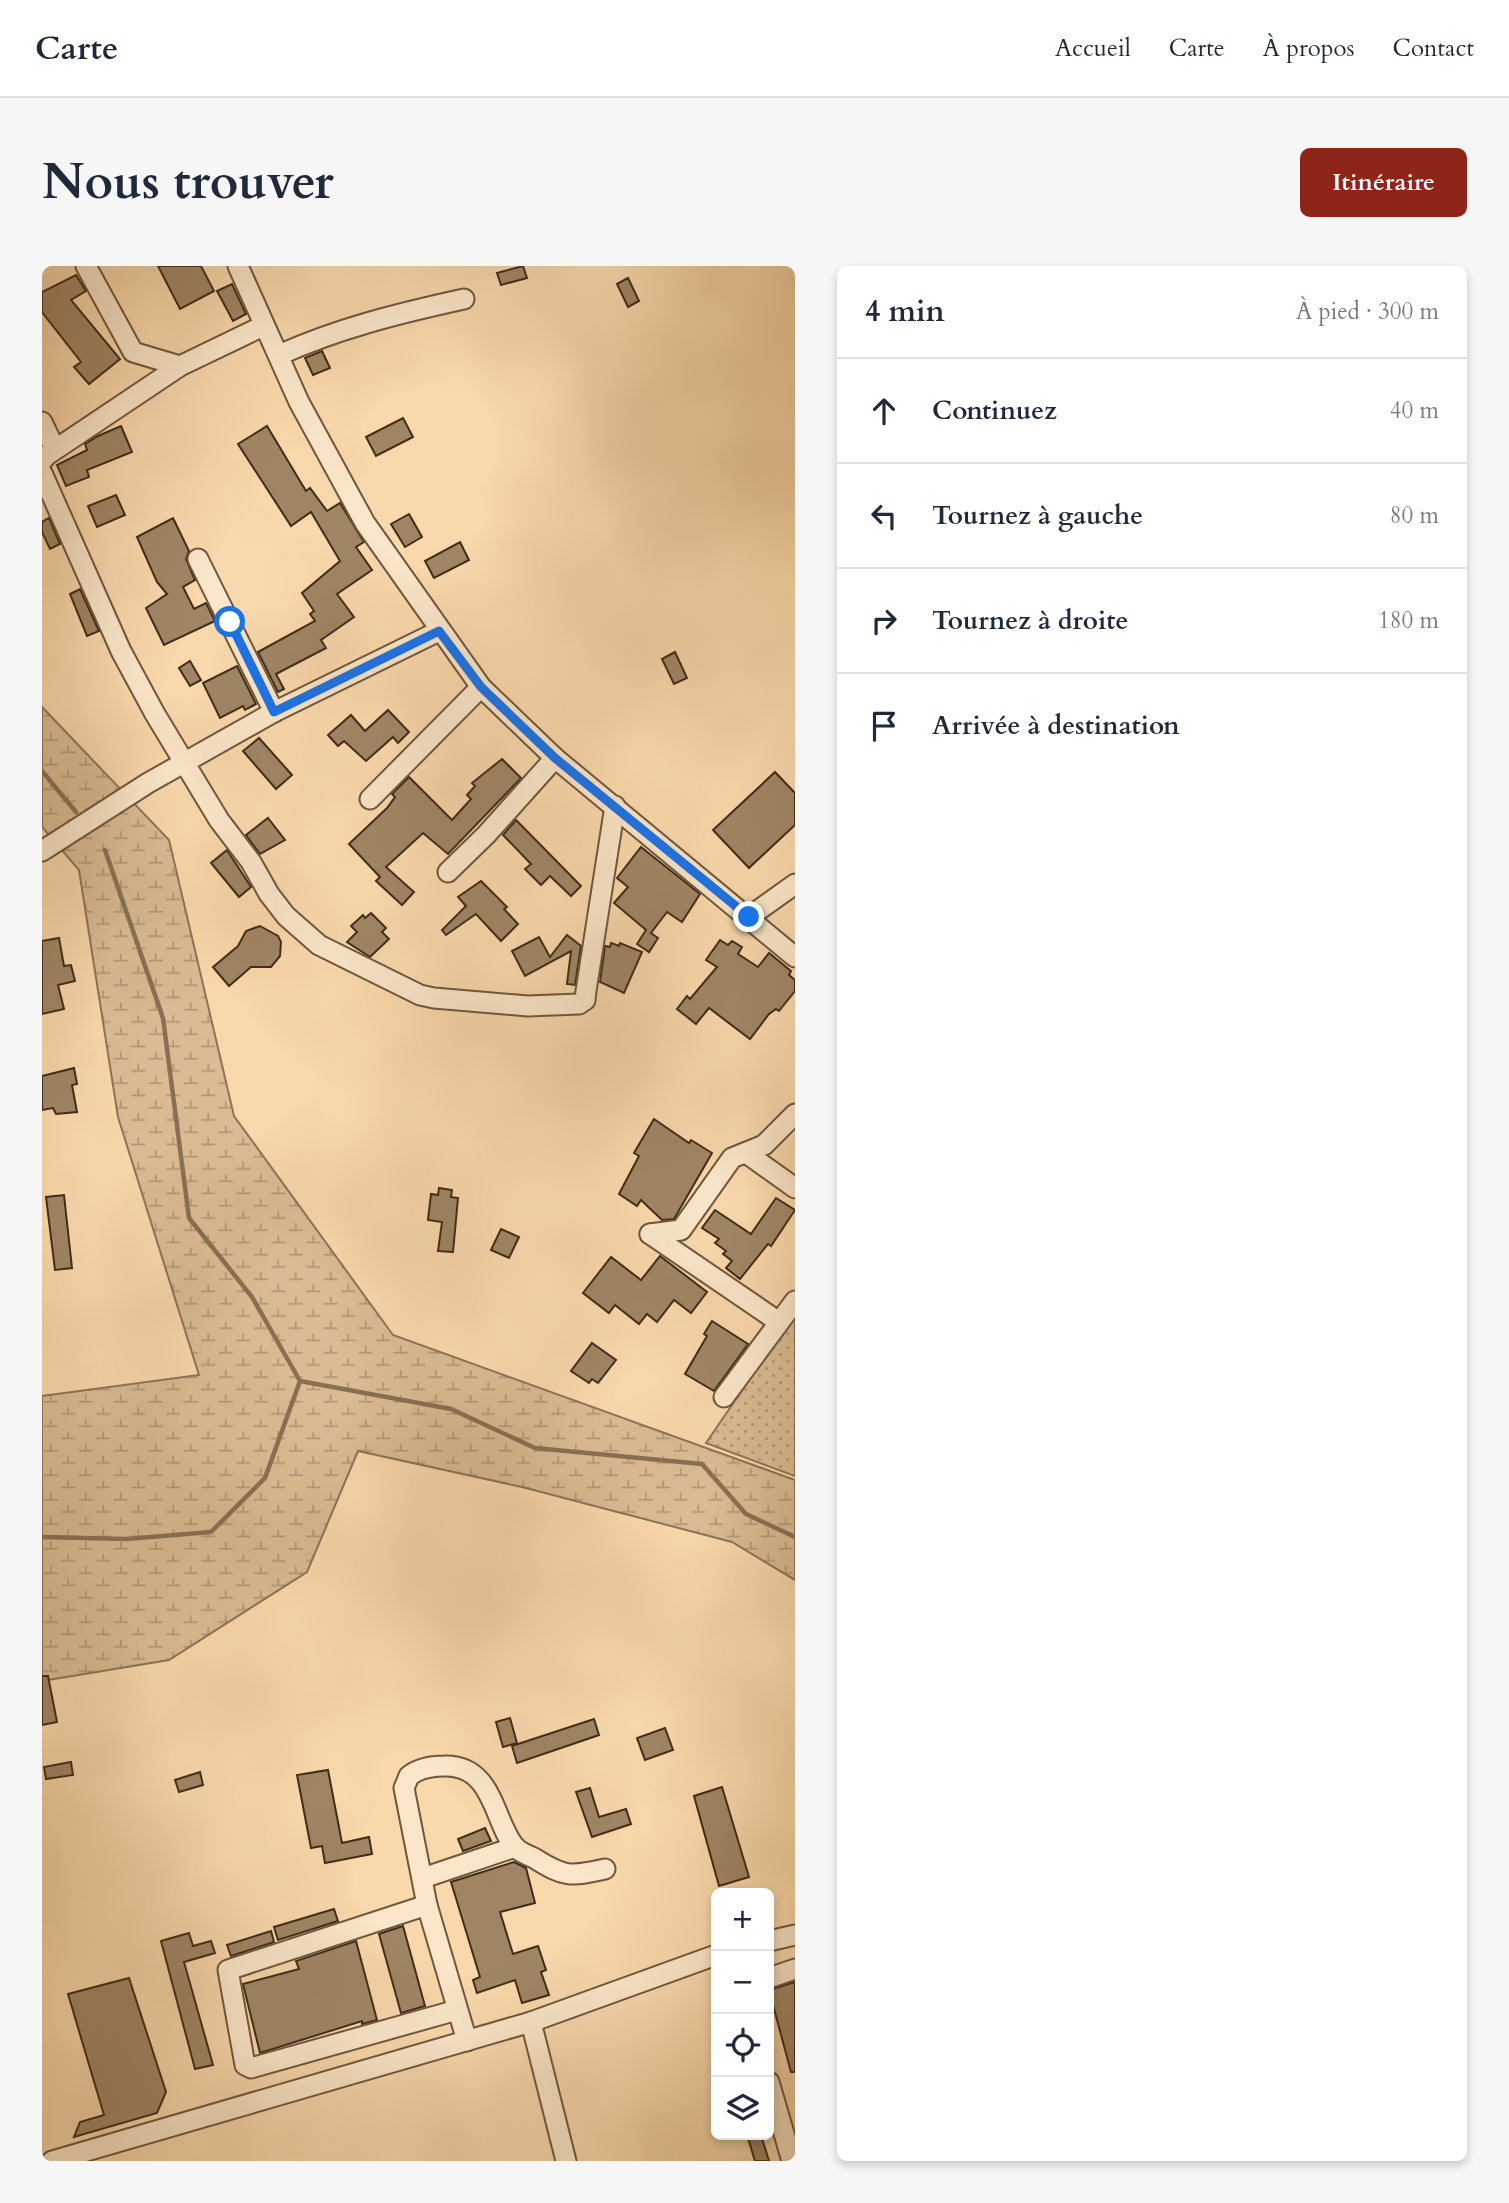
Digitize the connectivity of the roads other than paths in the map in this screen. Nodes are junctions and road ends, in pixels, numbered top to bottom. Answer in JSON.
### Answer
{"nodes":[{"id":1,"x":86,"y":266,"type":"edge"},
{"id":2,"x":238,"y":266,"type":"edge"},
{"id":3,"x":464,"y":299,"type":"dead end"},
{"id":4,"x":263,"y":326,"type":"junction"},
{"id":5,"x":279,"y":355,"type":"junction"},
{"id":6,"x":180,"y":366,"type":"junction"},
{"id":7,"x":42,"y":422,"type":"edge"},
{"id":8,"x":48,"y":455,"type":"edge"},
{"id":9,"x":42,"y":473,"type":"edge"},
{"id":10,"x":198,"y":559,"type":"dead end"},
{"id":11,"x":439,"y":631,"type":"junction"},
{"id":12,"x":481,"y":687,"type":"junction"},
{"id":13,"x":274,"y":712,"type":"junction"},
{"id":14,"x":555,"y":758,"type":"junction"},
{"id":15,"x":183,"y":763,"type":"junction"},
{"id":16,"x":370,"y":799,"type":"dead end"},
{"id":17,"x":615,"y":806,"type":"junction"},
{"id":18,"x":42,"y":850,"type":"edge"},
{"id":19,"x":448,"y":872,"type":"dead end"},
{"id":20,"x":795,"y":884,"type":"edge"},
{"id":21,"x":749,"y":917,"type":"junction"},
{"id":22,"x":795,"y":957,"type":"edge"},
{"id":23,"x":795,"y":1114,"type":"edge"},
{"id":24,"x":746,"y":1153,"type":"junction"},
{"id":25,"x":795,"y":1188,"type":"edge"},
{"id":26,"x":795,"y":1301,"type":"edge"},
{"id":27,"x":779,"y":1322,"type":"junction"},
{"id":28,"x":724,"y":1397,"type":"dead end"},
{"id":29,"x":514,"y":1847,"type":"junction"},
{"id":30,"x":605,"y":1869,"type":"dead end"},
{"id":31,"x":423,"y":1878,"type":"junction"},
{"id":32,"x":427,"y":1905,"type":"junction"},
{"id":33,"x":795,"y":1935,"type":"edge"},
{"id":34,"x":774,"y":1940,"type":"edge"},
{"id":35,"x":711,"y":1957,"type":"edge"},
{"id":36,"x":795,"y":1969,"type":"edge"},
{"id":37,"x":774,"y":1976,"type":"edge"},
{"id":38,"x":457,"y":2010,"type":"junction"},
{"id":39,"x":531,"y":2022,"type":"junction"},
{"id":40,"x":467,"y":2041,"type":"junction"},
{"id":41,"x":774,"y":2099,"type":"edge"},
{"id":42,"x":52,"y":2161,"type":"edge"},
{"id":43,"x":566,"y":2161,"type":"edge"},
{"id":44,"x":792,"y":2161,"type":"edge"}],
"edges":[{"from":1,"to":6,"type":"street"},
{"from":2,"to":4,"type":"street"},
{"from":3,"to":5,"type":"street"},
{"from":4,"to":5,"type":"street"},
{"from":4,"to":6,"type":"street"},
{"from":5,"to":11,"type":"street"},
{"from":6,"to":8,"type":"street"},
{"from":7,"to":8,"type":"street"},
{"from":9,"to":15,"type":"street"},
{"from":10,"to":13,"type":"street"},
{"from":11,"to":12,"type":"street"},
{"from":11,"to":13,"type":"street"},
{"from":12,"to":14,"type":"street"},
{"from":12,"to":16,"type":"street"},
{"from":13,"to":15,"type":"street"},
{"from":14,"to":17,"type":"street"},
{"from":14,"to":19,"type":"street"},
{"from":15,"to":17,"type":"street"},
{"from":15,"to":18,"type":"street"},
{"from":17,"to":21,"type":"street"},
{"from":20,"to":21,"type":"street"},
{"from":21,"to":22,"type":"street"},
{"from":23,"to":24,"type":"street"},
{"from":24,"to":25,"type":"street"},
{"from":24,"to":27,"type":"street"},
{"from":26,"to":27,"type":"street"},
{"from":27,"to":28,"type":"street"},
{"from":29,"to":30,"type":"street"},
{"from":29,"to":31,"type":"street"},
{"from":29,"to":31,"type":"street"},
{"from":31,"to":32,"type":"street"},
{"from":32,"to":38,"type":"street"},
{"from":32,"to":38,"type":"street"},
{"from":33,"to":34,"type":"street"},
{"from":35,"to":39,"type":"street"},
{"from":36,"to":37,"type":"street"},
{"from":38,"to":40,"type":"street"},
{"from":39,"to":40,"type":"street"},
{"from":39,"to":43,"type":"street"},
{"from":40,"to":42,"type":"street"},
{"from":41,"to":44,"type":"street"}]}
